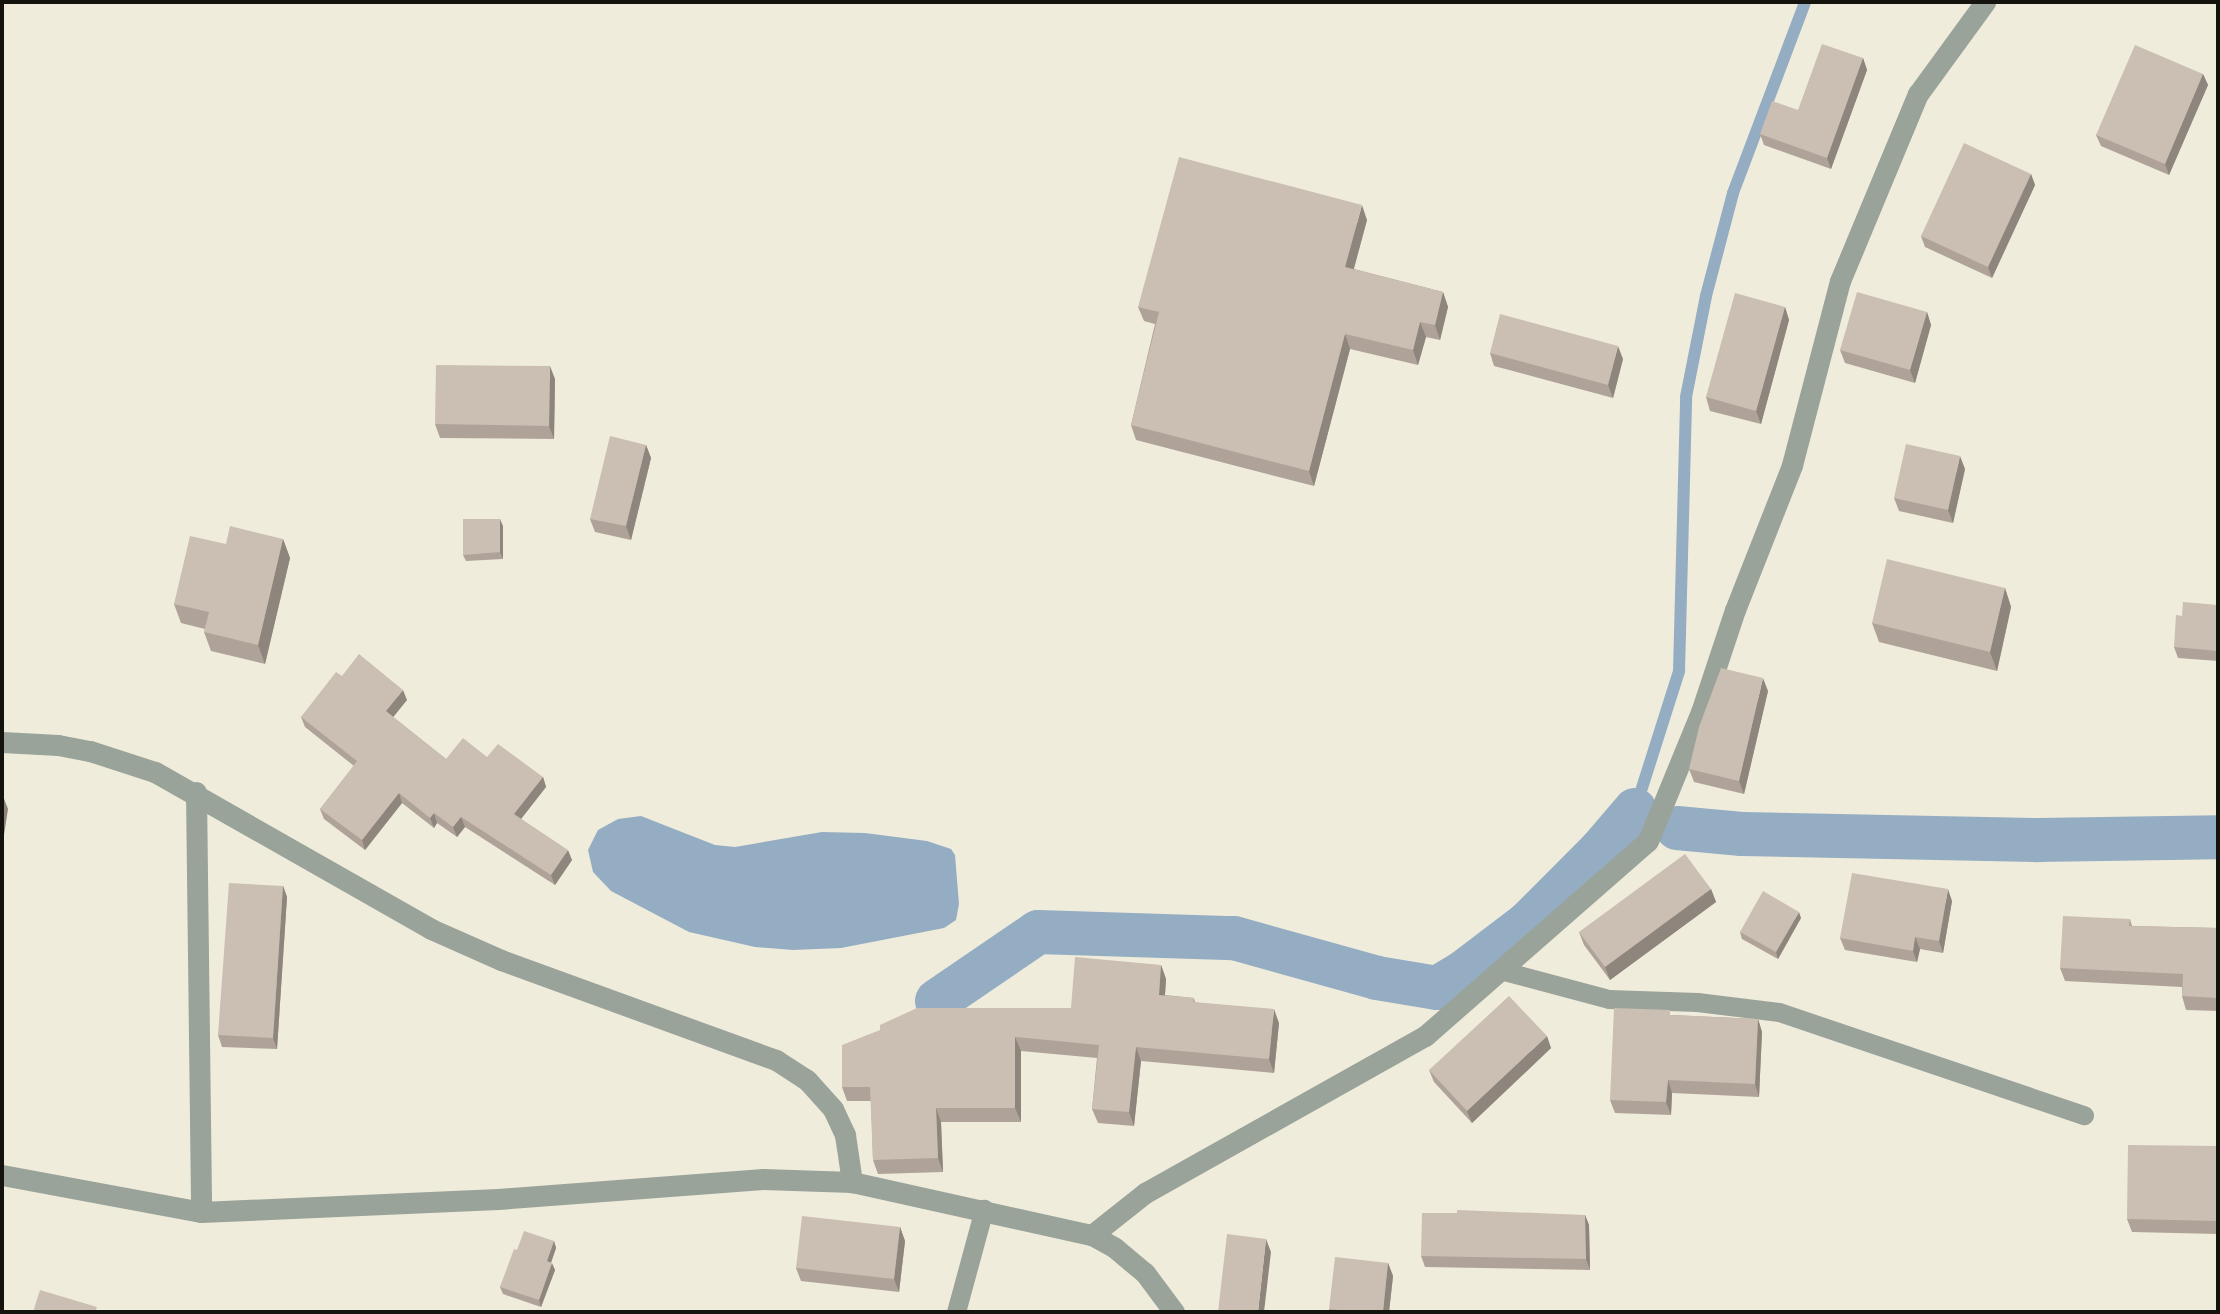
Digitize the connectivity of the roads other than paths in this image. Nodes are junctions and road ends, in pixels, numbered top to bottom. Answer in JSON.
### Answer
{"nodes":[{"id":1,"x":1985,"y":2,"type":"edge"},
{"id":2,"x":2,"y":743,"type":"edge"},
{"id":3,"x":195,"y":792,"type":"junction"},
{"id":4,"x":1500,"y":970,"type":"junction"},
{"id":5,"x":2084,"y":1115,"type":"dead end"},
{"id":6,"x":2,"y":1175,"type":"edge"},
{"id":7,"x":852,"y":1182,"type":"junction"},
{"id":8,"x":984,"y":1209,"type":"junction"},
{"id":9,"x":201,"y":1212,"type":"junction"},
{"id":10,"x":1092,"y":1235,"type":"junction"},
{"id":11,"x":956,"y":1312,"type":"edge"},
{"id":12,"x":1174,"y":1312,"type":"edge"}],
"edges":[{"from":1,"to":4,"type":"street"},
{"from":2,"to":3,"type":"street"},
{"from":3,"to":7,"type":"street"},
{"from":3,"to":9,"type":"street"},
{"from":4,"to":5,"type":"lane"},
{"from":4,"to":10,"type":"street"},
{"from":6,"to":9,"type":"street"},
{"from":7,"to":8,"type":"street"},
{"from":7,"to":9,"type":"street"},
{"from":8,"to":10,"type":"street"},
{"from":8,"to":11,"type":"lane"},
{"from":10,"to":12,"type":"street"}]}
